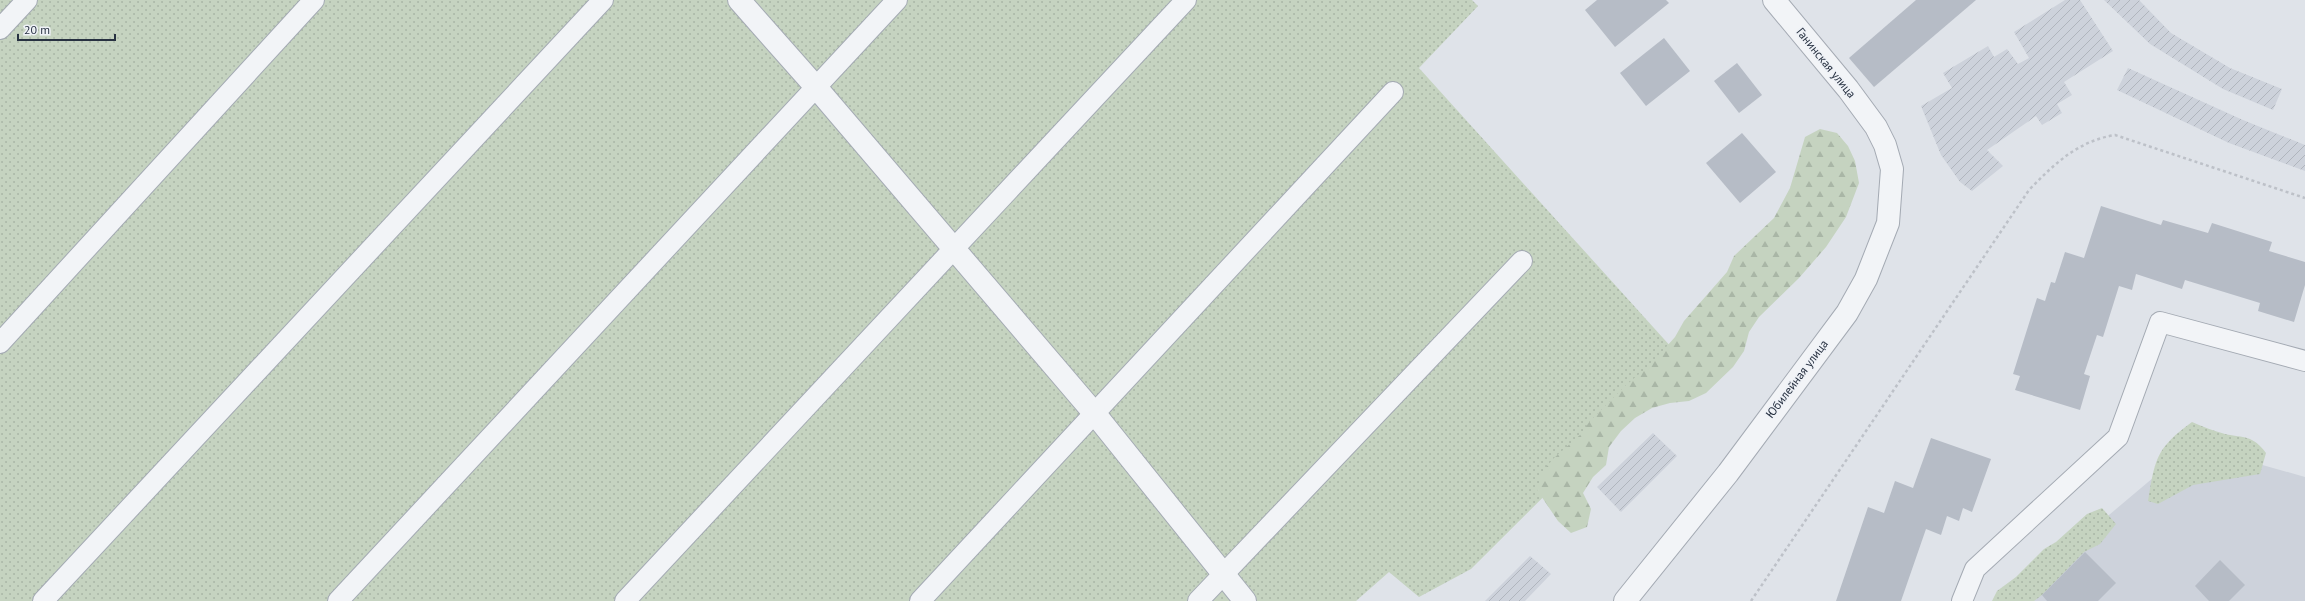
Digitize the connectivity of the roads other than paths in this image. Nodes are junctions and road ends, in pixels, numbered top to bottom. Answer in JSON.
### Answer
{"nodes":[{"id":1,"x":27,"y":0,"type":"edge"},
{"id":2,"x":314,"y":0,"type":"edge"},
{"id":3,"x":603,"y":0,"type":"edge"},
{"id":4,"x":738,"y":0,"type":"edge"},
{"id":5,"x":896,"y":0,"type":"edge"},
{"id":6,"x":1186,"y":0,"type":"edge"},
{"id":7,"x":1774,"y":0,"type":"edge"},
{"id":8,"x":0,"y":29,"type":"edge"},
{"id":9,"x":815,"y":86,"type":"junction"},
{"id":10,"x":1393,"y":92,"type":"dead end"},
{"id":11,"x":1876,"y":127,"type":"joint"},
{"id":12,"x":954,"y":248,"type":"junction"},
{"id":13,"x":1522,"y":261,"type":"dead end"},
{"id":14,"x":0,"y":343,"type":"edge"},
{"id":15,"x":2305,"y":361,"type":"edge"},
{"id":16,"x":1095,"y":414,"type":"junction"},
{"id":17,"x":1222,"y":575,"type":"junction"},
{"id":18,"x":43,"y":601,"type":"edge"},
{"id":19,"x":338,"y":601,"type":"edge"},
{"id":20,"x":626,"y":601,"type":"edge"},
{"id":21,"x":920,"y":601,"type":"edge"},
{"id":22,"x":1198,"y":601,"type":"edge"},
{"id":23,"x":1245,"y":601,"type":"edge"},
{"id":24,"x":1625,"y":601,"type":"edge"},
{"id":25,"x":1962,"y":601,"type":"edge"}],
"edges":[{"from":1,"to":8,"type":"lane"},
{"from":2,"to":14,"type":"lane"},
{"from":3,"to":18,"type":"lane"},
{"from":4,"to":9,"type":"street"},
{"from":5,"to":9,"type":"lane"},
{"from":6,"to":12,"type":"lane"},
{"from":7,"to":11,"type":"street","name":"Ганинская улица"},
{"from":9,"to":12,"type":"street"},
{"from":9,"to":19,"type":"lane"},
{"from":10,"to":16,"type":"lane"},
{"from":11,"to":24,"type":"street","name":"Юбилейная улица"},
{"from":12,"to":16,"type":"street"},
{"from":12,"to":20,"type":"lane"},
{"from":13,"to":17,"type":"lane"},
{"from":15,"to":25,"type":"lane"},
{"from":16,"to":17,"type":"street"},
{"from":16,"to":21,"type":"lane"},
{"from":17,"to":22,"type":"lane"},
{"from":17,"to":23,"type":"street"}]}
